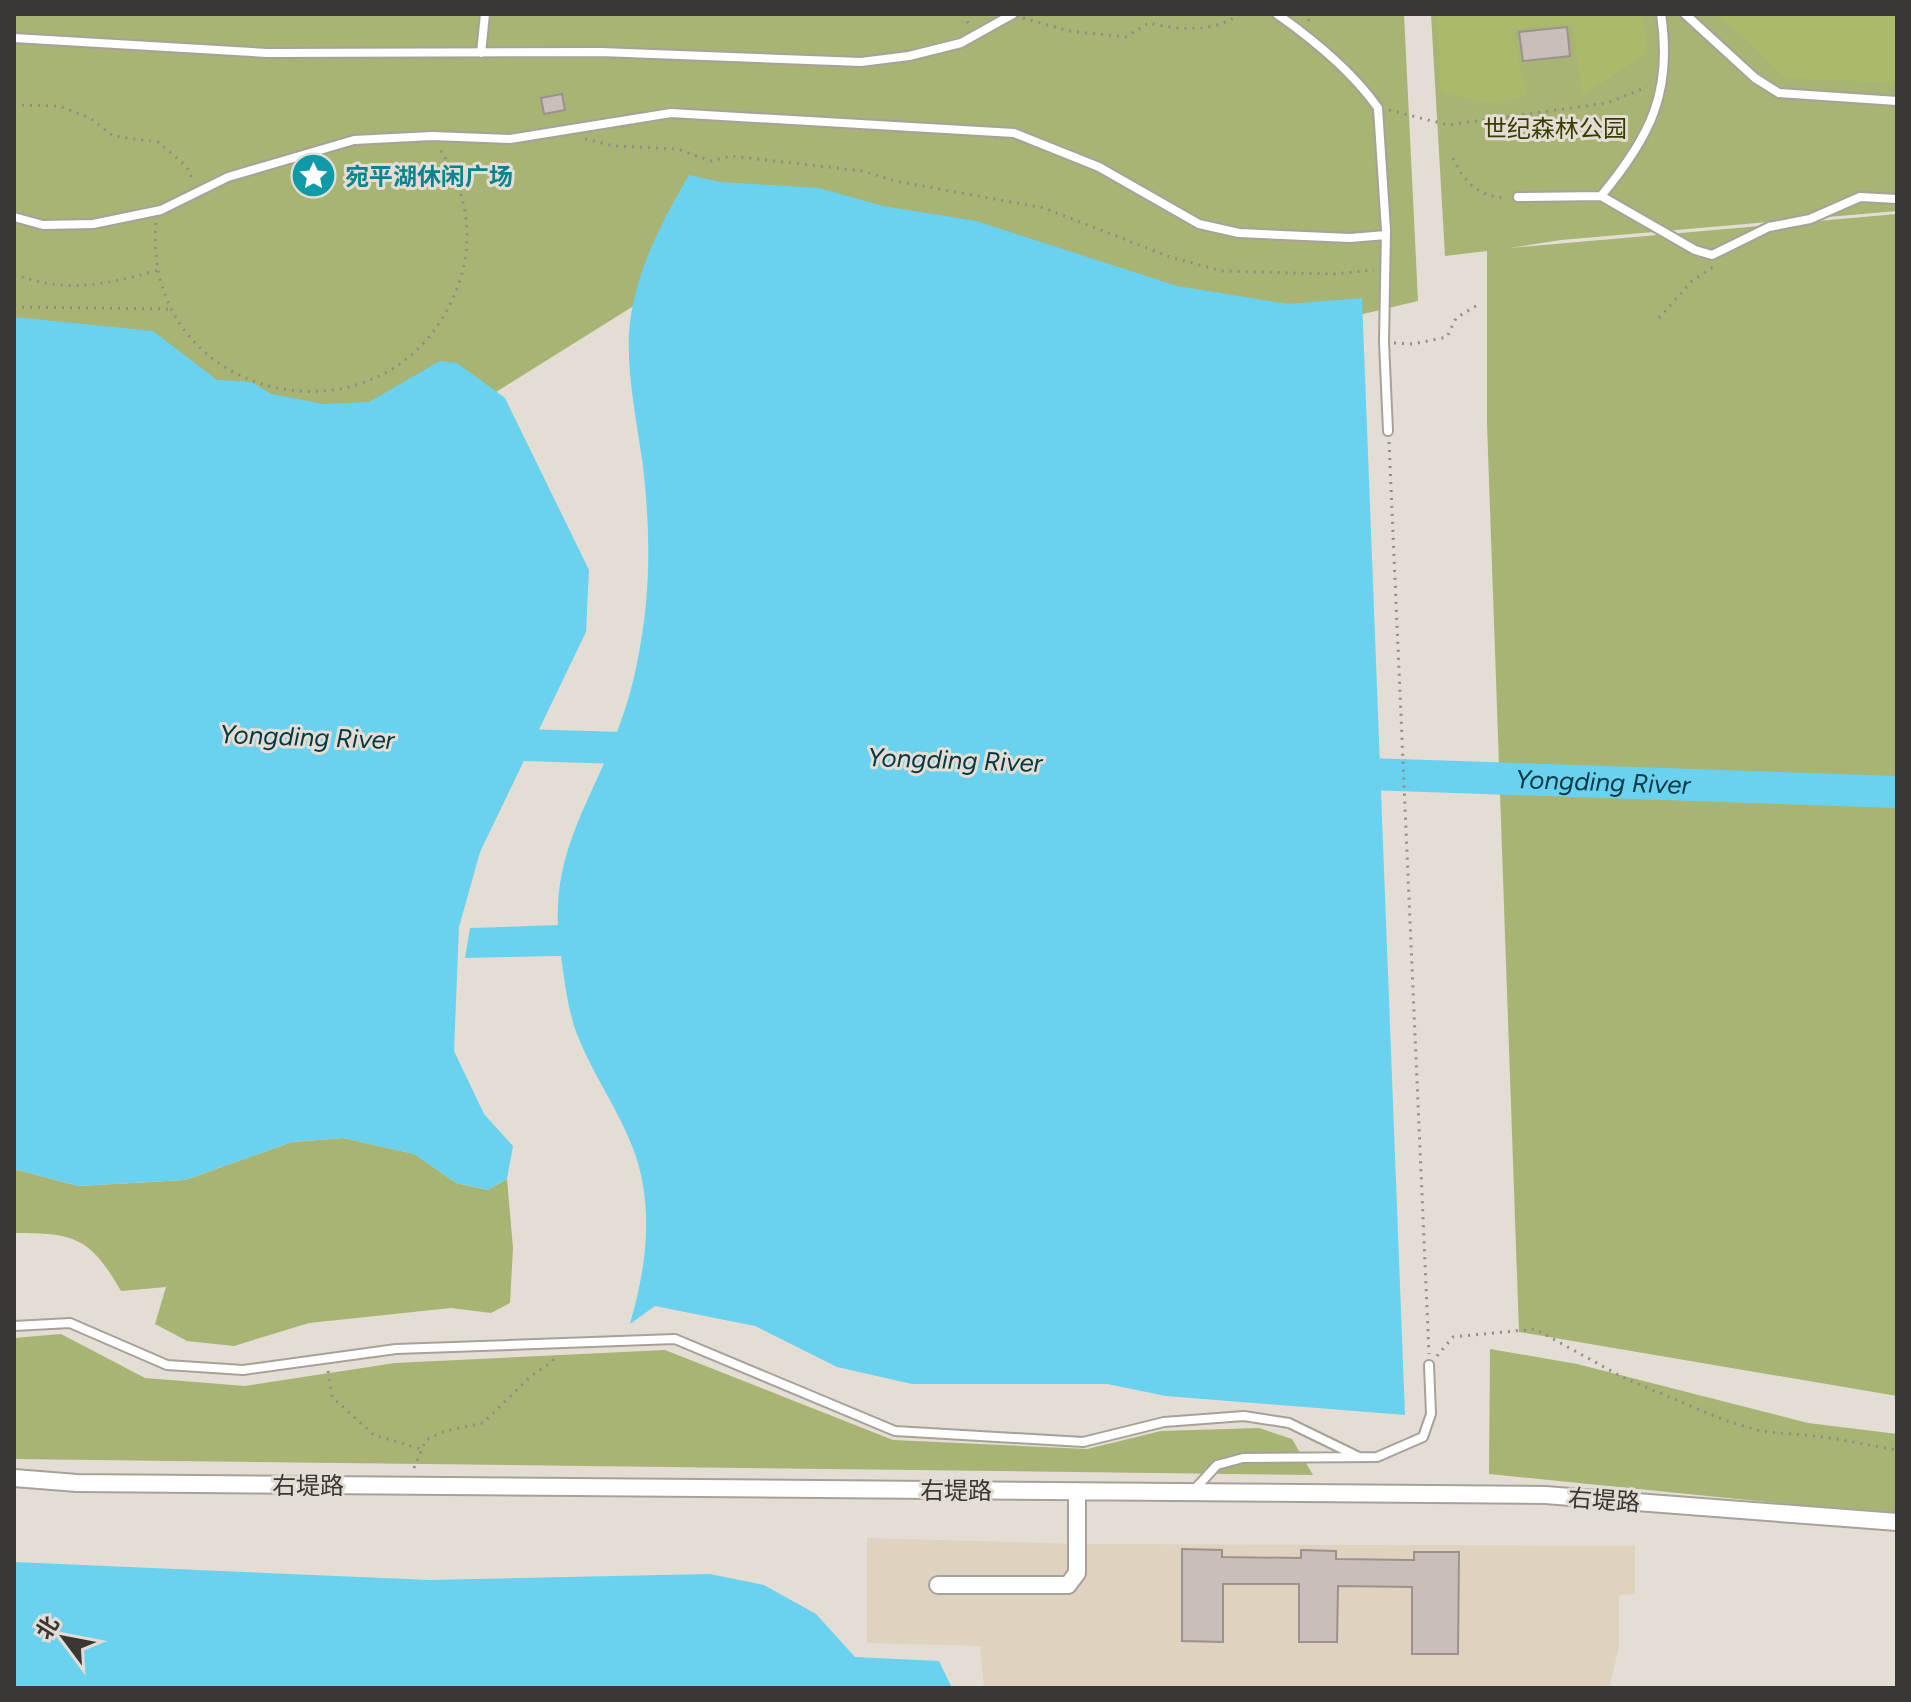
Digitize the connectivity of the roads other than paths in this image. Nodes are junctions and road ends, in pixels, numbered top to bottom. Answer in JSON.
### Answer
{"nodes":[{"id":1,"x":485,"y":14,"type":"edge"},
{"id":2,"x":1012,"y":14,"type":"edge"},
{"id":3,"x":1277,"y":14,"type":"edge"},
{"id":4,"x":1661,"y":14,"type":"edge"},
{"id":5,"x":1685,"y":14,"type":"edge"},
{"id":6,"x":14,"y":38,"type":"edge"},
{"id":7,"x":481,"y":53,"type":"junction"},
{"id":8,"x":1897,"y":101,"type":"edge"},
{"id":9,"x":1601,"y":196,"type":"junction"},
{"id":10,"x":1518,"y":197,"type":"road end"},
{"id":11,"x":1897,"y":199,"type":"edge"},
{"id":12,"x":14,"y":217,"type":"edge"},
{"id":13,"x":1386,"y":235,"type":"junction"},
{"id":14,"x":1388,"y":431,"type":"road end"},
{"id":15,"x":14,"y":1326,"type":"edge"},
{"id":16,"x":1429,"y":1365,"type":"road end"},
{"id":17,"x":1352,"y":1456,"type":"junction"},
{"id":18,"x":14,"y":1478,"type":"edge"},
{"id":19,"x":1077,"y":1491,"type":"junction"},
{"id":20,"x":1192,"y":1492,"type":"junction"},
{"id":21,"x":1897,"y":1522,"type":"edge"},
{"id":22,"x":938,"y":1585,"type":"dead end"}],
"edges":[{"from":1,"to":7,"type":"lane"},
{"from":2,"to":7,"type":"lane"},
{"from":3,"to":13,"type":"lane"},
{"from":4,"to":9,"type":"lane"},
{"from":5,"to":8,"type":"lane"},
{"from":6,"to":7,"type":"lane"},
{"from":9,"to":10,"type":"lane"},
{"from":9,"to":11,"type":"lane"},
{"from":12,"to":13,"type":"lane"},
{"from":13,"to":14,"type":"lane"},
{"from":15,"to":17,"type":"lane"},
{"from":16,"to":17,"type":"lane"},
{"from":17,"to":20,"type":"lane"},
{"from":18,"to":19,"type":"street","name":"右堤路"},
{"from":19,"to":20,"type":"street","name":"右堤路"},
{"from":19,"to":22,"type":"street"},
{"from":20,"to":21,"type":"street","name":"右堤路"}]}
